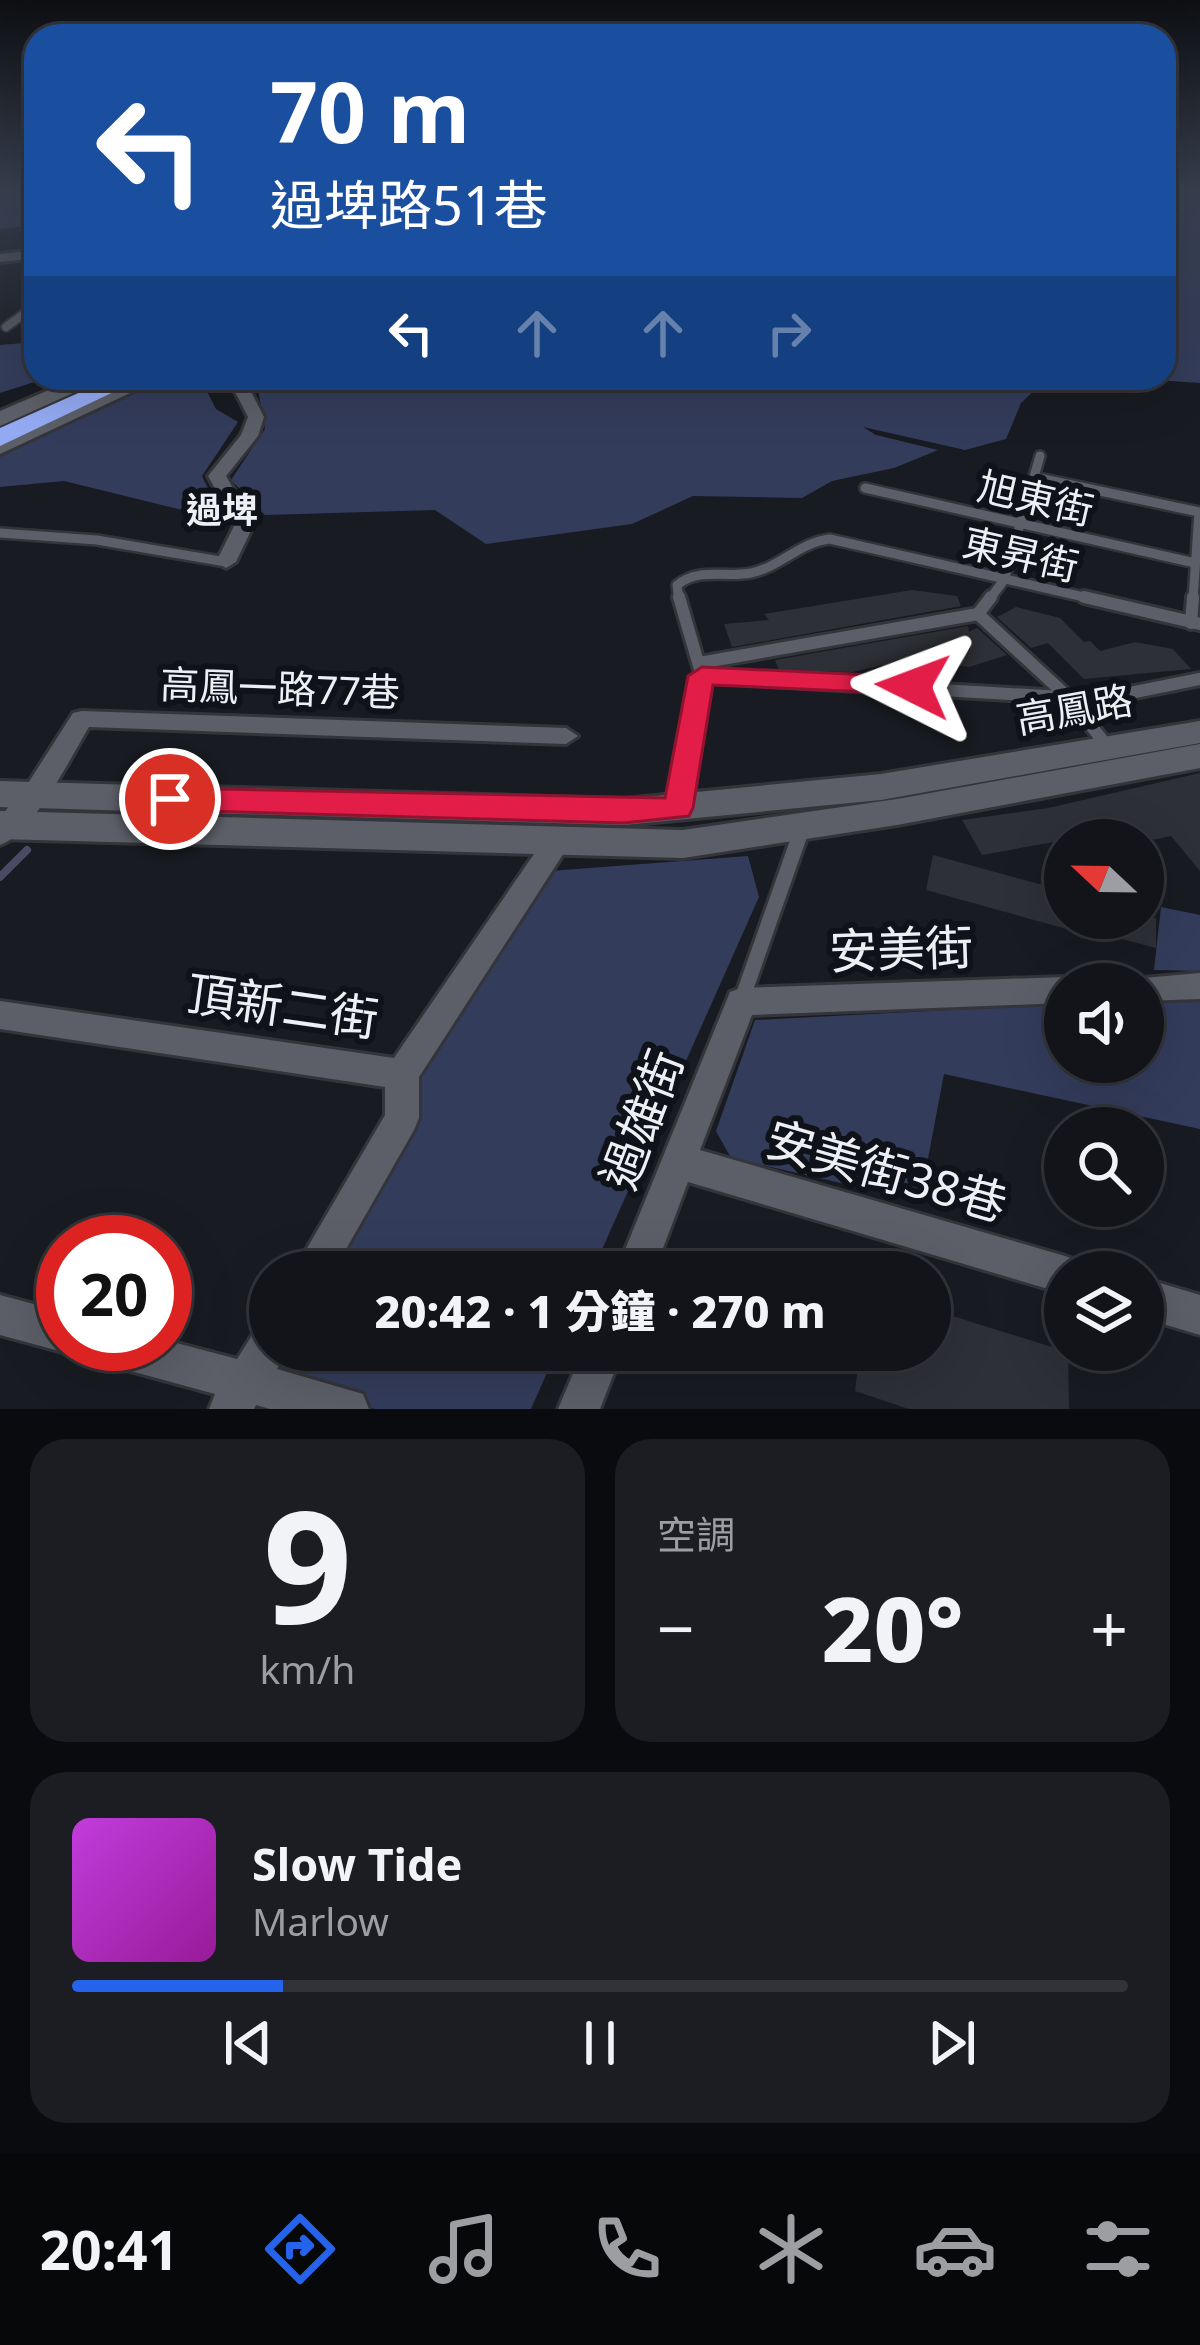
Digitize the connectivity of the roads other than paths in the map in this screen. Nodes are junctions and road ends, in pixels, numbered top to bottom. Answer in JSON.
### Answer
{"nodes":[{"id":1,"x":24,"y":314,"type":"edge"},
{"id":2,"x":6,"y":327,"type":"dead end"},
{"id":3,"x":67,"y":390,"type":"edge"},
{"id":4,"x":75,"y":390,"type":"edge"},
{"id":5,"x":105,"y":390,"type":"edge"},
{"id":6,"x":125,"y":390,"type":"edge"},
{"id":7,"x":242,"y":390,"type":"edge"},
{"id":8,"x":3,"y":417,"type":"edge"},
{"id":9,"x":0,"y":438,"type":"edge"},
{"id":10,"x":0,"y":447,"type":"edge"},
{"id":11,"x":1040,"y":457,"type":"dead end"},
{"id":12,"x":1034,"y":477,"type":"junction"},
{"id":13,"x":865,"y":488,"type":"dead end"},
{"id":14,"x":1198,"y":512,"type":"edge"},
{"id":15,"x":1021,"y":524,"type":"junction"},
{"id":16,"x":0,"y":533,"type":"edge"},
{"id":17,"x":226,"y":562,"type":"joint"},
{"id":18,"x":1195,"y":563,"type":"junction"},
{"id":19,"x":1004,"y":580,"type":"junction"},
{"id":20,"x":978,"y":614,"type":"junction"},
{"id":21,"x":1196,"y":624,"type":"edge"},
{"id":22,"x":701,"y":669,"type":"junction"},
{"id":23,"x":1200,"y":679,"type":"edge"},
{"id":24,"x":1071,"y":700,"type":"junction"},
{"id":25,"x":1200,"y":732,"type":"edge"},
{"id":26,"x":566,"y":736,"type":"dead end"},
{"id":27,"x":1200,"y":756,"type":"edge"},
{"id":28,"x":1117,"y":759,"type":"junction"},
{"id":29,"x":9,"y":815,"type":"edge"},
{"id":30,"x":803,"y":825,"type":"junction"},
{"id":31,"x":681,"y":826,"type":"junction"},
{"id":32,"x":557,"y":842,"type":"junction"},
{"id":33,"x":1200,"y":986,"type":"edge"},
{"id":34,"x":1164,"y":987,"type":"edge"},
{"id":35,"x":1044,"y":991,"type":"edge"},
{"id":36,"x":741,"y":1001,"type":"junction"},
{"id":37,"x":0,"y":1015,"type":"edge"},
{"id":38,"x":402,"y":1074,"type":"junction"},
{"id":39,"x":680,"y":1162,"type":"junction"},
{"id":40,"x":323,"y":1251,"type":"edge"},
{"id":41,"x":644,"y":1251,"type":"edge"},
{"id":42,"x":1044,"y":1269,"type":"edge"},
{"id":43,"x":1164,"y":1304,"type":"edge"},
{"id":44,"x":0,"y":1315,"type":"edge"},
{"id":45,"x":1200,"y":1315,"type":"edge"},
{"id":46,"x":36,"y":1325,"type":"edge"},
{"id":47,"x":174,"y":1371,"type":"edge"},
{"id":48,"x":594,"y":1371,"type":"edge"},
{"id":49,"x":238,"y":1396,"type":"edge"},
{"id":50,"x":348,"y":1409,"type":"edge"},
{"id":51,"x":579,"y":1409,"type":"edge"}],
"edges":[{"from":1,"to":2,"type":"lane"},
{"from":3,"to":8,"type":"street"},
{"from":4,"to":8,"type":"highway"},
{"from":5,"to":9,"type":"highway"},
{"from":6,"to":10,"type":"street"},
{"from":7,"to":17,"type":"street"},
{"from":11,"to":12,"type":"lane"},
{"from":12,"to":14,"type":"lane"},
{"from":12,"to":15,"type":"lane"},
{"from":13,"to":15,"type":"lane","name":"旭東街"},
{"from":14,"to":18,"type":"lane"},
{"from":15,"to":18,"type":"lane","name":"旭東街"},
{"from":15,"to":19,"type":"lane"},
{"from":16,"to":17,"type":"lane"},
{"from":18,"to":21,"type":"lane"},
{"from":19,"to":20,"type":"lane"},
{"from":19,"to":21,"type":"lane","name":"東昇街"},
{"from":19,"to":22,"type":"lane","name":"東昇街"},
{"from":20,"to":22,"type":"lane"},
{"from":20,"to":24,"type":"lane"},
{"from":22,"to":24,"type":"lane"},
{"from":22,"to":31,"type":"lane"},
{"from":23,"to":24,"type":"lane"},
{"from":24,"to":28,"type":"lane"},
{"from":25,"to":28,"type":"street","name":"高鳳路"},
{"from":26,"to":29,"type":"street","name":"高鳳一路77巷"},
{"from":27,"to":28,"type":"street","name":"高鳳路"},
{"from":28,"to":30,"type":"street","name":"高鳳路"},
{"from":28,"to":31,"type":"street","name":"高鳳路"},
{"from":29,"to":31,"type":"street"},
{"from":29,"to":32,"type":"street"},
{"from":30,"to":31,"type":"street","name":"高鳳路"},
{"from":30,"to":36,"type":"lane"},
{"from":31,"to":32,"type":"street"},
{"from":32,"to":38,"type":"street"},
{"from":33,"to":34,"type":"street"},
{"from":35,"to":36,"type":"street","name":"安美街"},
{"from":36,"to":39,"type":"street","name":"過雄街"},
{"from":37,"to":38,"type":"street","name":"頂新二街"},
{"from":38,"to":40,"type":"street","name":"頂新二街"},
{"from":39,"to":41,"type":"street","name":"過雄街"},
{"from":39,"to":42,"type":"street","name":"安美街38巷"},
{"from":43,"to":45,"type":"street"},
{"from":44,"to":46,"type":"street"},
{"from":47,"to":49,"type":"street"},
{"from":48,"to":51,"type":"street"},
{"from":49,"to":50,"type":"street"}]}
